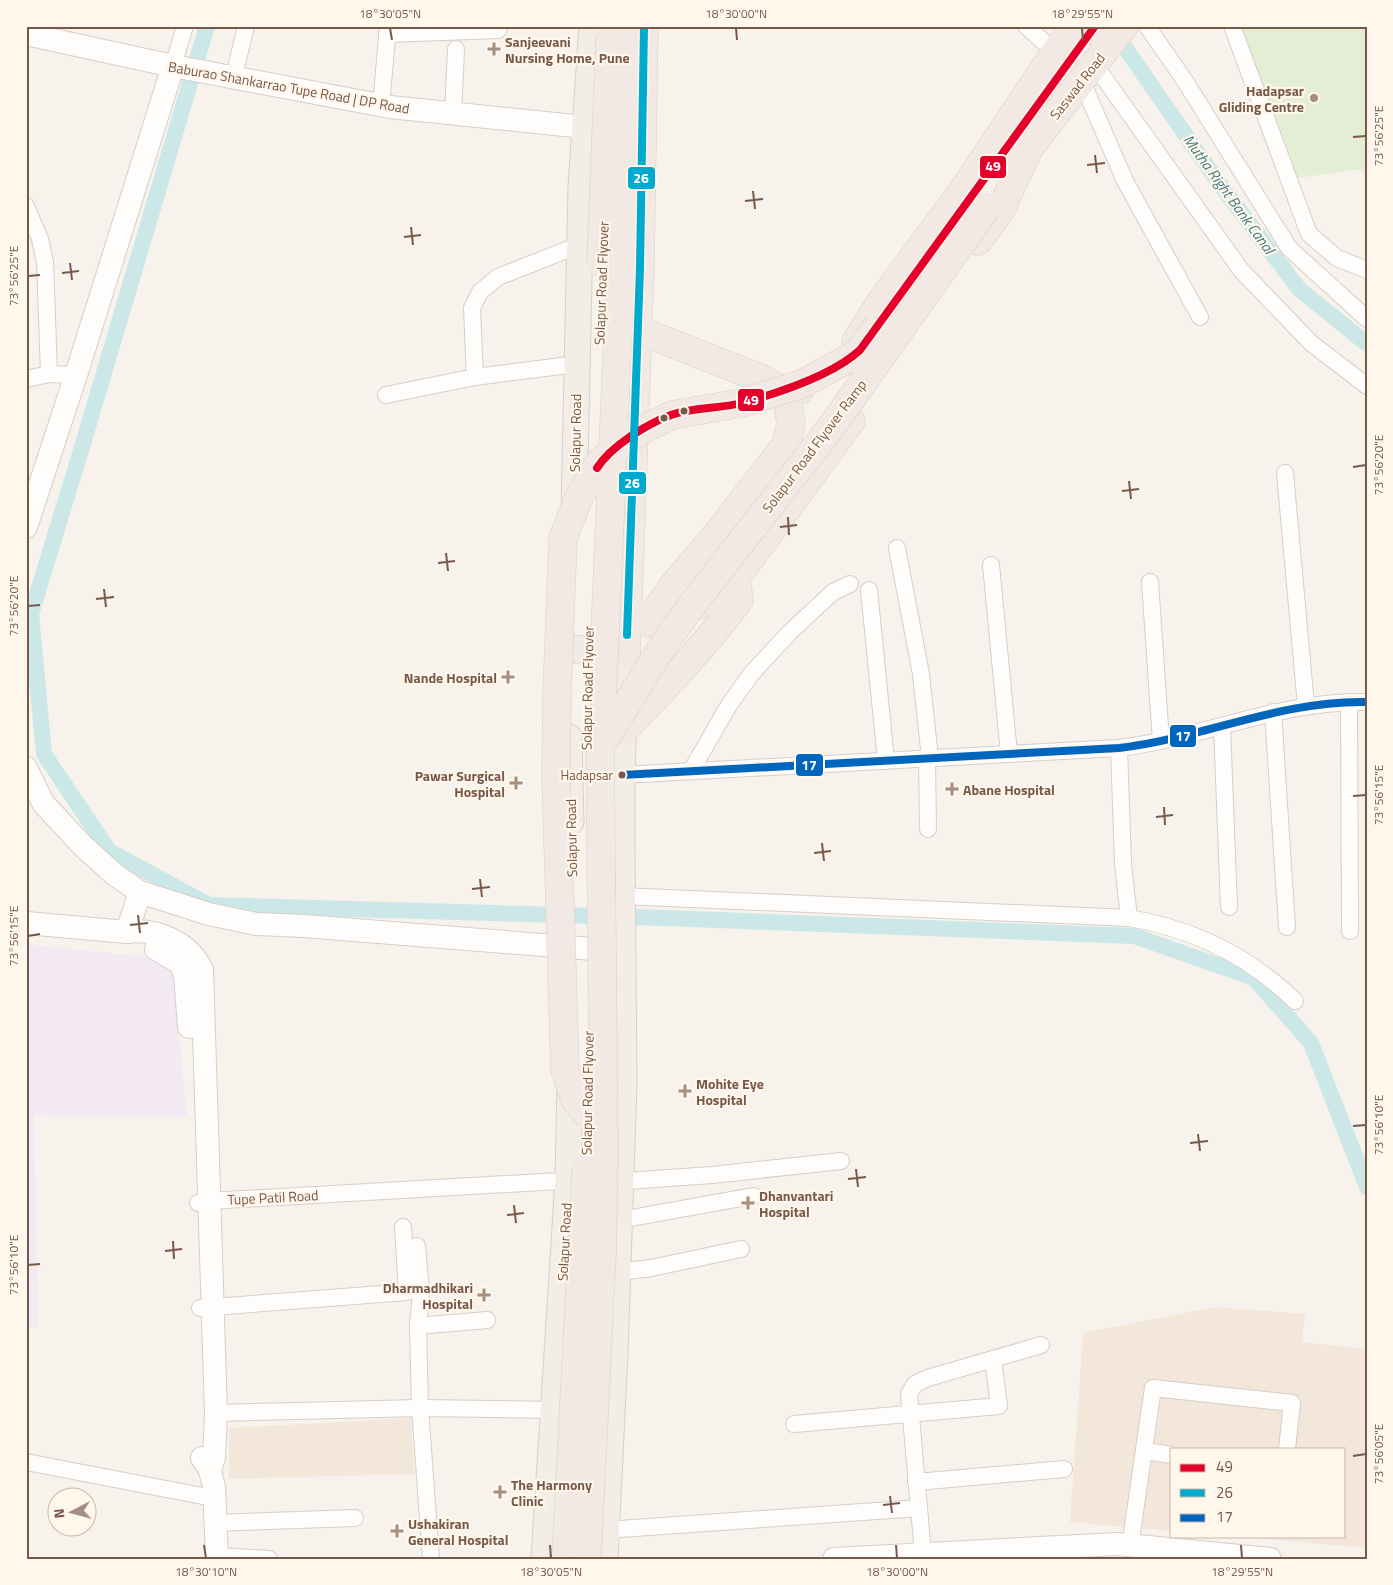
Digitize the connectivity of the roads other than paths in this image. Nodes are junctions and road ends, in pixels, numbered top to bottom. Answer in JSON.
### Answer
{"nodes":[{"id":1,"x":185,"y":26,"type":"edge"},
{"id":2,"x":246,"y":26,"type":"edge"},
{"id":3,"x":500,"y":26,"type":"edge"},
{"id":4,"x":1026,"y":26,"type":"edge"},
{"id":5,"x":1124,"y":26,"type":"edge"},
{"id":6,"x":1147,"y":26,"type":"edge"},
{"id":7,"x":1232,"y":26,"type":"edge"},
{"id":8,"x":620,"y":29,"type":"edge"},
{"id":9,"x":388,"y":30,"type":"edge"},
{"id":10,"x":26,"y":34,"type":"edge"},
{"id":11,"x":1088,"y":44,"type":"edge"},
{"id":12,"x":456,"y":49,"type":"dead end"},
{"id":13,"x":178,"y":67,"type":"junction"},
{"id":14,"x":234,"y":76,"type":"junction"},
{"id":15,"x":381,"y":106,"type":"junction"},
{"id":16,"x":453,"y":113,"type":"junction"},
{"id":17,"x":584,"y":127,"type":"junction"},
{"id":18,"x":1030,"y":146,"type":"junction"},
{"id":19,"x":26,"y":206,"type":"edge"},
{"id":20,"x":1309,"y":234,"type":"junction"},
{"id":21,"x":579,"y":245,"type":"junction"},
{"id":22,"x":1288,"y":248,"type":"junction"},
{"id":23,"x":1367,"y":270,"type":"edge"},
{"id":24,"x":1200,"y":316,"type":"dead end"},
{"id":25,"x":1367,"y":319,"type":"edge"},
{"id":26,"x":638,"y":330,"type":"junction"},
{"id":27,"x":577,"y":364,"type":"junction"},
{"id":28,"x":49,"y":374,"type":"junction"},
{"id":29,"x":76,"y":375,"type":"junction"},
{"id":30,"x":475,"y":376,"type":"junction"},
{"id":31,"x":26,"y":379,"type":"edge"},
{"id":32,"x":1367,"y":386,"type":"edge"},
{"id":33,"x":786,"y":392,"type":"junction"},
{"id":34,"x":386,"y":394,"type":"dead end"},
{"id":35,"x":1285,"y":473,"type":"dead end"},
{"id":36,"x":26,"y":527,"type":"edge"},
{"id":37,"x":897,"y":548,"type":"dead end"},
{"id":38,"x":991,"y":565,"type":"dead end"},
{"id":39,"x":736,"y":578,"type":"junction"},
{"id":40,"x":1150,"y":582,"type":"dead end"},
{"id":41,"x":850,"y":584,"type":"dead end"},
{"id":42,"x":869,"y":590,"type":"dead end"},
{"id":43,"x":652,"y":615,"type":"junction"},
{"id":44,"x":571,"y":649,"type":"junction"},
{"id":45,"x":626,"y":653,"type":"junction"},
{"id":46,"x":1349,"y":702,"type":"junction"},
{"id":47,"x":1367,"y":702,"type":"edge"},
{"id":48,"x":1306,"y":706,"type":"junction"},
{"id":49,"x":1273,"y":712,"type":"junction"},
{"id":50,"x":1222,"y":726,"type":"junction"},
{"id":51,"x":623,"y":731,"type":"junction"},
{"id":52,"x":1161,"y":741,"type":"junction"},
{"id":53,"x":600,"y":747,"type":"junction"},
{"id":54,"x":1119,"y":748,"type":"junction"},
{"id":55,"x":1009,"y":754,"type":"junction"},
{"id":56,"x":928,"y":758,"type":"junction"},
{"id":57,"x":886,"y":760,"type":"junction"},
{"id":58,"x":26,"y":768,"type":"edge"},
{"id":59,"x":691,"y":771,"type":"junction"},
{"id":60,"x":622,"y":775,"type":"junction"},
{"id":61,"x":928,"y":830,"type":"dead end"},
{"id":62,"x":140,"y":892,"type":"junction"},
{"id":63,"x":1229,"y":907,"type":"dead end"},
{"id":64,"x":1130,"y":918,"type":"junction"},
{"id":65,"x":622,"y":921,"type":"junction"},
{"id":66,"x":26,"y":923,"type":"edge"},
{"id":67,"x":1287,"y":927,"type":"dead end"},
{"id":68,"x":1350,"y":931,"type":"dead end"},
{"id":69,"x":127,"y":932,"type":"junction"},
{"id":70,"x":573,"y":940,"type":"junction"},
{"id":71,"x":1295,"y":1001,"type":"dead end"},
{"id":72,"x":589,"y":1116,"type":"junction"},
{"id":73,"x":841,"y":1161,"type":"dead end"},
{"id":74,"x":568,"y":1179,"type":"junction"},
{"id":75,"x":621,"y":1182,"type":"junction"},
{"id":76,"x":753,"y":1196,"type":"dead end"},
{"id":77,"x":204,"y":1202,"type":"junction"},
{"id":78,"x":620,"y":1220,"type":"junction"},
{"id":79,"x":403,"y":1227,"type":"dead end"},
{"id":80,"x":417,"y":1246,"type":"dead end"},
{"id":81,"x":741,"y":1249,"type":"dead end"},
{"id":82,"x":618,"y":1272,"type":"junction"},
{"id":83,"x":206,"y":1308,"type":"junction"},
{"id":84,"x":487,"y":1320,"type":"dead end"},
{"id":85,"x":418,"y":1326,"type":"junction"},
{"id":86,"x":1041,"y":1345,"type":"dead end"},
{"id":87,"x":993,"y":1359,"type":"junction"},
{"id":88,"x":420,"y":1408,"type":"junction"},
{"id":89,"x":554,"y":1410,"type":"junction"},
{"id":90,"x":216,"y":1413,"type":"junction"},
{"id":91,"x":909,"y":1414,"type":"junction"},
{"id":92,"x":794,"y":1424,"type":"dead end"},
{"id":93,"x":1286,"y":1448,"type":"edge"},
{"id":94,"x":1144,"y":1451,"type":"junction"},
{"id":95,"x":1170,"y":1455,"type":"edge"},
{"id":96,"x":26,"y":1462,"type":"edge"},
{"id":97,"x":1064,"y":1469,"type":"dead end"},
{"id":98,"x":210,"y":1470,"type":"junction"},
{"id":99,"x":916,"y":1482,"type":"junction"},
{"id":100,"x":213,"y":1498,"type":"junction"},
{"id":101,"x":918,"y":1508,"type":"junction"},
{"id":102,"x":355,"y":1518,"type":"dead end"},
{"id":103,"x":215,"y":1523,"type":"junction"},
{"id":104,"x":606,"y":1530,"type":"junction"},
{"id":105,"x":1130,"y":1546,"type":"junction"},
{"id":106,"x":923,"y":1554,"type":"junction"},
{"id":107,"x":217,"y":1557,"type":"edge"},
{"id":108,"x":269,"y":1559,"type":"edge"},
{"id":109,"x":431,"y":1559,"type":"edge"},
{"id":110,"x":544,"y":1559,"type":"edge"},
{"id":111,"x":566,"y":1559,"type":"edge"},
{"id":112,"x":587,"y":1559,"type":"edge"},
{"id":113,"x":605,"y":1559,"type":"edge"},
{"id":114,"x":834,"y":1559,"type":"edge"},
{"id":115,"x":1270,"y":1559,"type":"edge"}],
"edges":[{"from":1,"to":13,"type":"street"},
{"from":2,"to":14,"type":"street"},
{"from":3,"to":9,"type":"street"},
{"from":4,"to":11,"type":"street"},
{"from":5,"to":11,"type":"highway","name":"Saswad Road"},
{"from":6,"to":22,"type":"street"},
{"from":7,"to":20,"type":"street"},
{"from":8,"to":17,"type":"main road","name":"Solapur Road"},
{"from":8,"to":26,"type":"highway"},
{"from":8,"to":53,"type":"highway","name":"Solapur Road Flyover","bridge":true},
{"from":8,"to":72,"type":"highway","name":"Solapur Road Flyover","bridge":true},
{"from":9,"to":15,"type":"street"},
{"from":10,"to":13,"type":"street","name":"Baburao Shankarrao Tupe Road | DP Road"},
{"from":11,"to":18,"type":"highway","name":"Saswad Road"},
{"from":11,"to":24,"type":"street"},
{"from":11,"to":32,"type":"street"},
{"from":11,"to":33,"type":"highway"},
{"from":11,"to":72,"type":"highway","bridge":true},
{"from":12,"to":16,"type":"street"},
{"from":13,"to":14,"type":"street","name":"Baburao Shankarrao Tupe Road | DP Road"},
{"from":13,"to":29,"type":"street"},
{"from":14,"to":15,"type":"street","name":"Baburao Shankarrao Tupe Road | DP Road"},
{"from":15,"to":16,"type":"street","name":"Baburao Shankarrao Tupe Road | DP Road"},
{"from":16,"to":17,"type":"street","name":"Baburao Shankarrao Tupe Road | DP Road"},
{"from":17,"to":21,"type":"main road","name":"Solapur Road"},
{"from":18,"to":39,"type":"highway"},
{"from":18,"to":53,"type":"highway","name":"Solapur Road Flyover Ramp","bridge":true},
{"from":19,"to":28,"type":"street"},
{"from":20,"to":22,"type":"street"},
{"from":20,"to":23,"type":"street"},
{"from":21,"to":27,"type":"main road","name":"Solapur Road"},
{"from":21,"to":30,"type":"street"},
{"from":22,"to":25,"type":"street"},
{"from":26,"to":33,"type":"highway"},
{"from":26,"to":45,"type":"highway"},
{"from":27,"to":30,"type":"street"},
{"from":27,"to":44,"type":"main road","name":"Solapur Road"},
{"from":28,"to":29,"type":"street"},
{"from":28,"to":31,"type":"street"},
{"from":29,"to":36,"type":"street"},
{"from":30,"to":34,"type":"street"},
{"from":33,"to":43,"type":"highway"},
{"from":35,"to":48,"type":"street"},
{"from":37,"to":56,"type":"street"},
{"from":38,"to":55,"type":"street"},
{"from":39,"to":43,"type":"highway"},
{"from":39,"to":51,"type":"highway"},
{"from":40,"to":52,"type":"street"},
{"from":41,"to":59,"type":"street"},
{"from":42,"to":57,"type":"street"},
{"from":43,"to":45,"type":"highway"},
{"from":44,"to":45,"type":"highway"},
{"from":44,"to":70,"type":"main road","name":"Solapur Road"},
{"from":45,"to":51,"type":"main road"},
{"from":46,"to":47,"type":"street"},
{"from":46,"to":48,"type":"street"},
{"from":46,"to":68,"type":"street"},
{"from":48,"to":49,"type":"street"},
{"from":49,"to":50,"type":"street"},
{"from":49,"to":67,"type":"street"},
{"from":50,"to":52,"type":"street"},
{"from":50,"to":63,"type":"street"},
{"from":51,"to":60,"type":"main road"},
{"from":52,"to":54,"type":"street"},
{"from":53,"to":112,"type":"highway","name":"Solapur Road Flyover","bridge":true},
{"from":54,"to":55,"type":"street"},
{"from":54,"to":64,"type":"street"},
{"from":55,"to":56,"type":"street"},
{"from":56,"to":57,"type":"street"},
{"from":56,"to":61,"type":"street"},
{"from":57,"to":59,"type":"street"},
{"from":58,"to":62,"type":"street"},
{"from":59,"to":60,"type":"street"},
{"from":60,"to":65,"type":"main road"},
{"from":62,"to":69,"type":"street"},
{"from":62,"to":70,"type":"street"},
{"from":64,"to":65,"type":"street"},
{"from":64,"to":71,"type":"street"},
{"from":65,"to":70,"type":"street"},
{"from":65,"to":75,"type":"main road"},
{"from":66,"to":69,"type":"street"},
{"from":69,"to":77,"type":"street"},
{"from":70,"to":74,"type":"main road","name":"Solapur Road"},
{"from":72,"to":111,"type":"highway","name":"Solapur Road Flyover","bridge":true},
{"from":73,"to":75,"type":"street","name":"Tupe Patil Road"},
{"from":74,"to":75,"type":"street","name":"Tupe Patil Road"},
{"from":74,"to":77,"type":"street","name":"Tupe Patil Road"},
{"from":74,"to":89,"type":"main road","name":"Solapur Road"},
{"from":75,"to":78,"type":"main road"},
{"from":76,"to":78,"type":"street"},
{"from":77,"to":83,"type":"street"},
{"from":78,"to":82,"type":"main road"},
{"from":79,"to":83,"type":"street"},
{"from":80,"to":85,"type":"street"},
{"from":81,"to":82,"type":"street"},
{"from":82,"to":104,"type":"main road"},
{"from":83,"to":90,"type":"street"},
{"from":83,"to":98,"type":"street"},
{"from":84,"to":85,"type":"street"},
{"from":85,"to":88,"type":"street"},
{"from":86,"to":87,"type":"street"},
{"from":87,"to":91,"type":"street"},
{"from":87,"to":91,"type":"street"},
{"from":88,"to":89,"type":"street"},
{"from":88,"to":90,"type":"street"},
{"from":88,"to":109,"type":"street"},
{"from":89,"to":110,"type":"main road","name":"Solapur Road"},
{"from":90,"to":98,"type":"street"},
{"from":91,"to":92,"type":"street"},
{"from":91,"to":99,"type":"street"},
{"from":93,"to":94,"type":"street"},
{"from":94,"to":95,"type":"street"},
{"from":94,"to":105,"type":"street"},
{"from":96,"to":100,"type":"street"},
{"from":97,"to":99,"type":"street"},
{"from":98,"to":100,"type":"street"},
{"from":99,"to":101,"type":"street"},
{"from":100,"to":103,"type":"street"},
{"from":101,"to":104,"type":"street"},
{"from":101,"to":106,"type":"street"},
{"from":102,"to":103,"type":"street"},
{"from":103,"to":107,"type":"street"},
{"from":104,"to":113,"type":"main road"},
{"from":105,"to":106,"type":"street"},
{"from":105,"to":115,"type":"street"},
{"from":106,"to":114,"type":"street"},
{"from":107,"to":108,"type":"street"}]}
